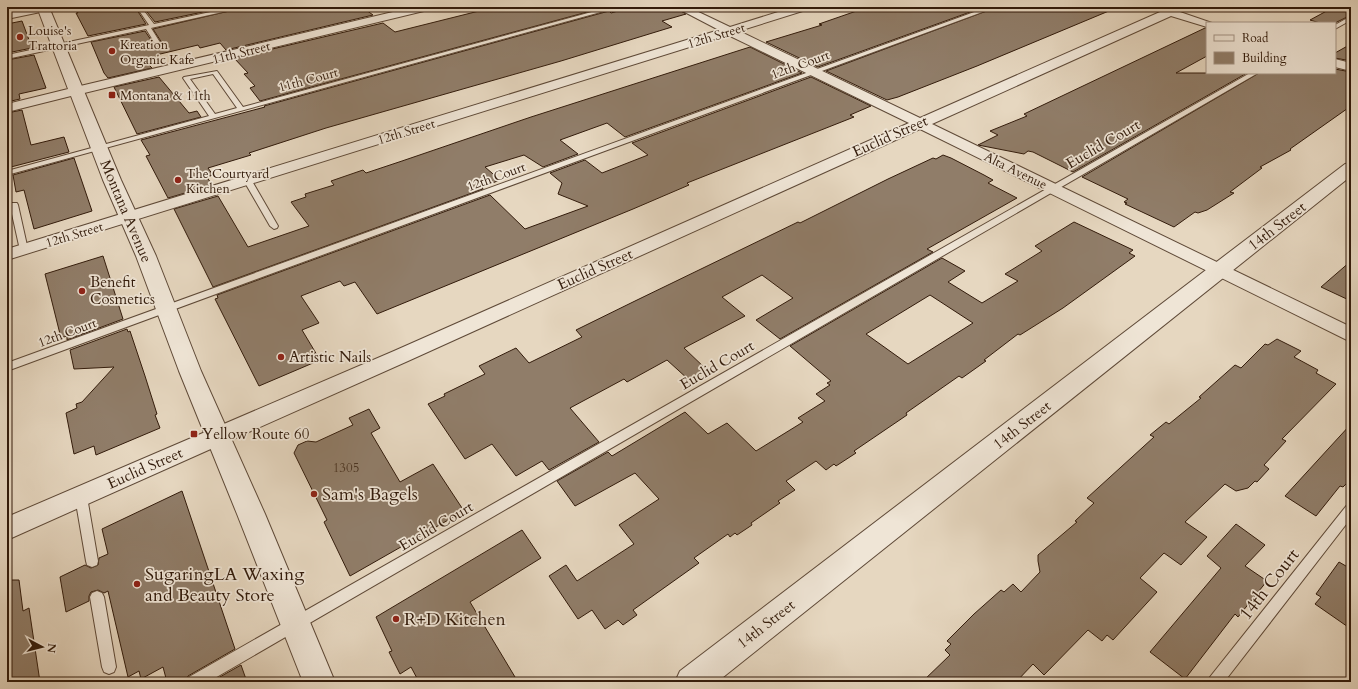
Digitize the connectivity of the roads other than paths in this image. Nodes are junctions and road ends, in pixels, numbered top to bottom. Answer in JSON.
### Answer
{"nodes":[{"id":1,"x":46,"y":7,"type":"edge"},
{"id":2,"x":242,"y":7,"type":"edge"},
{"id":3,"x":428,"y":7,"type":"edge"},
{"id":4,"x":616,"y":7,"type":"edge"},
{"id":5,"x":680,"y":7,"type":"edge"},
{"id":6,"x":805,"y":7,"type":"edge"},
{"id":7,"x":993,"y":7,"type":"edge"},
{"id":8,"x":1153,"y":7,"type":"edge"},
{"id":9,"x":141,"y":9,"type":"dead end"},
{"id":10,"x":1176,"y":10,"type":"edge"},
{"id":11,"x":8,"y":13,"type":"edge"},
{"id":12,"x":1351,"y":18,"type":"edge"},
{"id":13,"x":1206,"y":24,"type":"edge"},
{"id":14,"x":1336,"y":26,"type":"edge"},
{"id":15,"x":150,"y":27,"type":"junction"},
{"id":16,"x":730,"y":31,"type":"junction"},
{"id":17,"x":158,"y":44,"type":"dead end"},
{"id":18,"x":58,"y":46,"type":"junction"},
{"id":19,"x":7,"y":57,"type":"edge"},
{"id":20,"x":1336,"y":62,"type":"edge"},
{"id":21,"x":189,"y":64,"type":"junction"},
{"id":22,"x":1351,"y":67,"type":"edge"},
{"id":23,"x":814,"y":72,"type":"junction"},
{"id":24,"x":1254,"y":74,"type":"edge"},
{"id":25,"x":194,"y":76,"type":"junction"},
{"id":26,"x":76,"y":91,"type":"junction"},
{"id":27,"x":7,"y":108,"type":"edge"},
{"id":28,"x":242,"y":109,"type":"junction"},
{"id":29,"x":213,"y":117,"type":"junction"},
{"id":30,"x":919,"y":123,"type":"junction"},
{"id":31,"x":99,"y":148,"type":"junction"},
{"id":32,"x":1351,"y":168,"type":"edge"},
{"id":33,"x":7,"y":173,"type":"edge"},
{"id":34,"x":248,"y":181,"type":"junction"},
{"id":35,"x":1055,"y":190,"type":"junction"},
{"id":36,"x":14,"y":205,"type":"dead end"},
{"id":37,"x":129,"y":217,"type":"junction"},
{"id":38,"x":274,"y":226,"type":"dead end"},
{"id":39,"x":24,"y":250,"type":"junction"},
{"id":40,"x":7,"y":255,"type":"edge"},
{"id":41,"x":1222,"y":270,"type":"junction"},
{"id":42,"x":166,"y":309,"type":"junction"},
{"id":43,"x":1351,"y":335,"type":"edge"},
{"id":44,"x":7,"y":367,"type":"edge"},
{"id":45,"x":218,"y":436,"type":"junction"},
{"id":46,"x":81,"y":497,"type":"junction"},
{"id":47,"x":1351,"y":509,"type":"edge"},
{"id":48,"x":7,"y":529,"type":"edge"},
{"id":49,"x":92,"y":561,"type":"dead end"},
{"id":50,"x":96,"y":597,"type":"dead end"},
{"id":51,"x":295,"y":624,"type":"junction"},
{"id":52,"x":109,"y":667,"type":"dead end"},
{"id":53,"x":194,"y":682,"type":"edge"},
{"id":54,"x":319,"y":682,"type":"edge"},
{"id":55,"x":691,"y":682,"type":"edge"},
{"id":56,"x":1215,"y":682,"type":"edge"}],
"edges":[{"from":1,"to":11,"type":"street"},
{"from":1,"to":18,"type":"street","name":"Montana Avenue"},
{"from":2,"to":15,"type":"lane"},
{"from":3,"to":21,"type":"street","name":"11th Street"},
{"from":4,"to":28,"type":"lane","name":"11th Court"},
{"from":5,"to":16,"type":"street","name":"Alta Avenue"},
{"from":6,"to":16,"type":"street","name":"12th Street"},
{"from":7,"to":23,"type":"lane","name":"12th Court"},
{"from":8,"to":10,"type":"street"},
{"from":9,"to":15,"type":"lane"},
{"from":10,"to":13,"type":"street"},
{"from":10,"to":30,"type":"street","name":"Euclid Street"},
{"from":12,"to":14,"type":"lane"},
{"from":15,"to":17,"type":"lane"},
{"from":15,"to":18,"type":"lane"},
{"from":16,"to":23,"type":"street","name":"Alta Avenue"},
{"from":16,"to":34,"type":"street","name":"12th Street"},
{"from":18,"to":19,"type":"lane"},
{"from":18,"to":26,"type":"street","name":"Montana Avenue"},
{"from":20,"to":22,"type":"street"},
{"from":21,"to":25,"type":"lane"},
{"from":21,"to":26,"type":"street","name":"11th Street"},
{"from":23,"to":30,"type":"street","name":"Alta Avenue"},
{"from":23,"to":42,"type":"lane","name":"12th Court"},
{"from":24,"to":35,"type":"lane","name":"Euclid Court"},
{"from":25,"to":28,"type":"lane"},
{"from":25,"to":29,"type":"lane"},
{"from":26,"to":27,"type":"street","name":"11th Street"},
{"from":26,"to":31,"type":"street","name":"Montana Avenue"},
{"from":28,"to":29,"type":"lane","name":"11th Court"},
{"from":29,"to":31,"type":"lane","name":"11th Court"},
{"from":30,"to":35,"type":"street","name":"Alta Avenue"},
{"from":30,"to":45,"type":"street","name":"Euclid Street"},
{"from":31,"to":33,"type":"lane","name":"11th Court"},
{"from":31,"to":37,"type":"street","name":"Montana Avenue"},
{"from":32,"to":41,"type":"street","name":"14th Street"},
{"from":34,"to":37,"type":"street","name":"12th Street"},
{"from":34,"to":38,"type":"lane"},
{"from":35,"to":41,"type":"street","name":"Alta Avenue"},
{"from":35,"to":51,"type":"lane","name":"Euclid Court"},
{"from":36,"to":39,"type":"lane"},
{"from":37,"to":39,"type":"street","name":"12th Street"},
{"from":37,"to":42,"type":"street","name":"Montana Avenue"},
{"from":39,"to":40,"type":"street","name":"12th Street"},
{"from":41,"to":43,"type":"street","name":"Alta Avenue"},
{"from":41,"to":55,"type":"street","name":"14th Street"},
{"from":42,"to":44,"type":"lane","name":"12th Court"},
{"from":42,"to":45,"type":"street","name":"Montana Avenue"},
{"from":45,"to":46,"type":"street","name":"Euclid Street"},
{"from":45,"to":51,"type":"street","name":"Montana Avenue"},
{"from":46,"to":48,"type":"street","name":"Euclid Street"},
{"from":46,"to":49,"type":"lane"},
{"from":47,"to":56,"type":"lane","name":"14th Court"},
{"from":50,"to":52,"type":"lane"},
{"from":51,"to":53,"type":"lane","name":"Euclid Court"},
{"from":51,"to":54,"type":"street","name":"Montana Avenue"}]}
